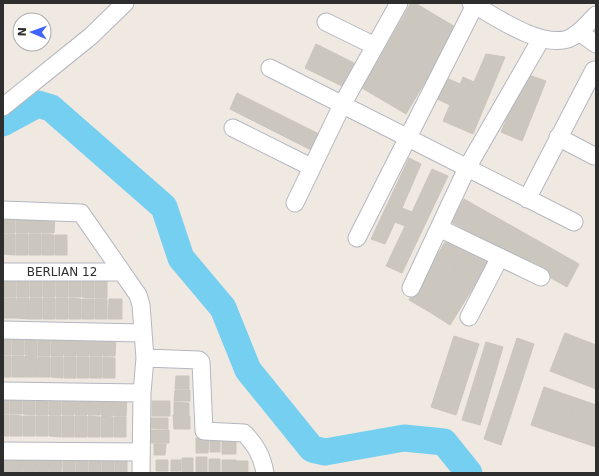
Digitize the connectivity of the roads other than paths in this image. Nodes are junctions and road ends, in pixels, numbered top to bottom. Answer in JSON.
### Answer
{"nodes":[{"id":1,"x":125,"y":3,"type":"edge"},
{"id":2,"x":399,"y":3,"type":"edge"},
{"id":3,"x":473,"y":4,"type":"edge"},
{"id":4,"x":596,"y":15,"type":"edge"},
{"id":5,"x":326,"y":22,"type":"dead end"},
{"id":6,"x":579,"y":32,"type":"junction"},
{"id":7,"x":541,"y":39,"type":"junction"},
{"id":8,"x":596,"y":44,"type":"edge"},
{"id":9,"x":375,"y":46,"type":"junction"},
{"id":10,"x":270,"y":68,"type":"dead end"},
{"id":11,"x":594,"y":70,"type":"dead end"},
{"id":12,"x":342,"y":105,"type":"junction"},
{"id":13,"x":3,"y":107,"type":"edge"},
{"id":14,"x":233,"y":128,"type":"dead end"},
{"id":15,"x":558,"y":137,"type":"junction"},
{"id":16,"x":408,"y":138,"type":"junction"},
{"id":17,"x":594,"y":156,"type":"dead end"},
{"id":18,"x":312,"y":167,"type":"junction"},
{"id":19,"x":467,"y":168,"type":"junction"},
{"id":20,"x":527,"y":198,"type":"junction"},
{"id":21,"x":294,"y":203,"type":"dead end"},
{"id":22,"x":3,"y":210,"type":"edge"},
{"id":23,"x":574,"y":222,"type":"dead end"},
{"id":24,"x":439,"y":228,"type":"junction"},
{"id":25,"x":357,"y":238,"type":"dead end"},
{"id":26,"x":500,"y":257,"type":"junction"},
{"id":27,"x":3,"y":272,"type":"edge"},
{"id":28,"x":120,"y":272,"type":"junction"},
{"id":29,"x":541,"y":277,"type":"dead end"},
{"id":30,"x":411,"y":288,"type":"dead end"},
{"id":31,"x":470,"y":317,"type":"dead end"},
{"id":32,"x":3,"y":330,"type":"edge"},
{"id":33,"x":142,"y":333,"type":"junction"},
{"id":34,"x":145,"y":358,"type":"junction"},
{"id":35,"x":3,"y":391,"type":"edge"},
{"id":36,"x":142,"y":393,"type":"junction"},
{"id":37,"x":3,"y":451,"type":"edge"},
{"id":38,"x":141,"y":452,"type":"junction"},
{"id":39,"x":141,"y":473,"type":"edge"},
{"id":40,"x":265,"y":473,"type":"edge"}],
"edges":[{"from":1,"to":13,"type":"street"},
{"from":2,"to":9,"type":"street"},
{"from":3,"to":7,"type":"street"},
{"from":3,"to":16,"type":"street"},
{"from":4,"to":6,"type":"street"},
{"from":5,"to":9,"type":"street"},
{"from":6,"to":7,"type":"street"},
{"from":6,"to":8,"type":"street"},
{"from":7,"to":19,"type":"street"},
{"from":9,"to":12,"type":"street"},
{"from":10,"to":12,"type":"street"},
{"from":11,"to":15,"type":"street"},
{"from":12,"to":16,"type":"street"},
{"from":12,"to":18,"type":"street"},
{"from":14,"to":18,"type":"street"},
{"from":15,"to":17,"type":"street"},
{"from":15,"to":20,"type":"street"},
{"from":16,"to":19,"type":"street"},
{"from":16,"to":25,"type":"street"},
{"from":18,"to":21,"type":"street"},
{"from":19,"to":20,"type":"street"},
{"from":19,"to":24,"type":"street"},
{"from":20,"to":23,"type":"street"},
{"from":22,"to":28,"type":"street"},
{"from":24,"to":26,"type":"street"},
{"from":24,"to":30,"type":"street"},
{"from":26,"to":29,"type":"street"},
{"from":26,"to":31,"type":"street"},
{"from":27,"to":28,"type":"street","name":"BERLIAN 12"},
{"from":28,"to":33,"type":"street"},
{"from":32,"to":33,"type":"street"},
{"from":33,"to":34,"type":"street"},
{"from":34,"to":36,"type":"street"},
{"from":34,"to":40,"type":"street"},
{"from":35,"to":36,"type":"street"},
{"from":36,"to":38,"type":"street"},
{"from":37,"to":38,"type":"street"},
{"from":38,"to":39,"type":"street"}]}
